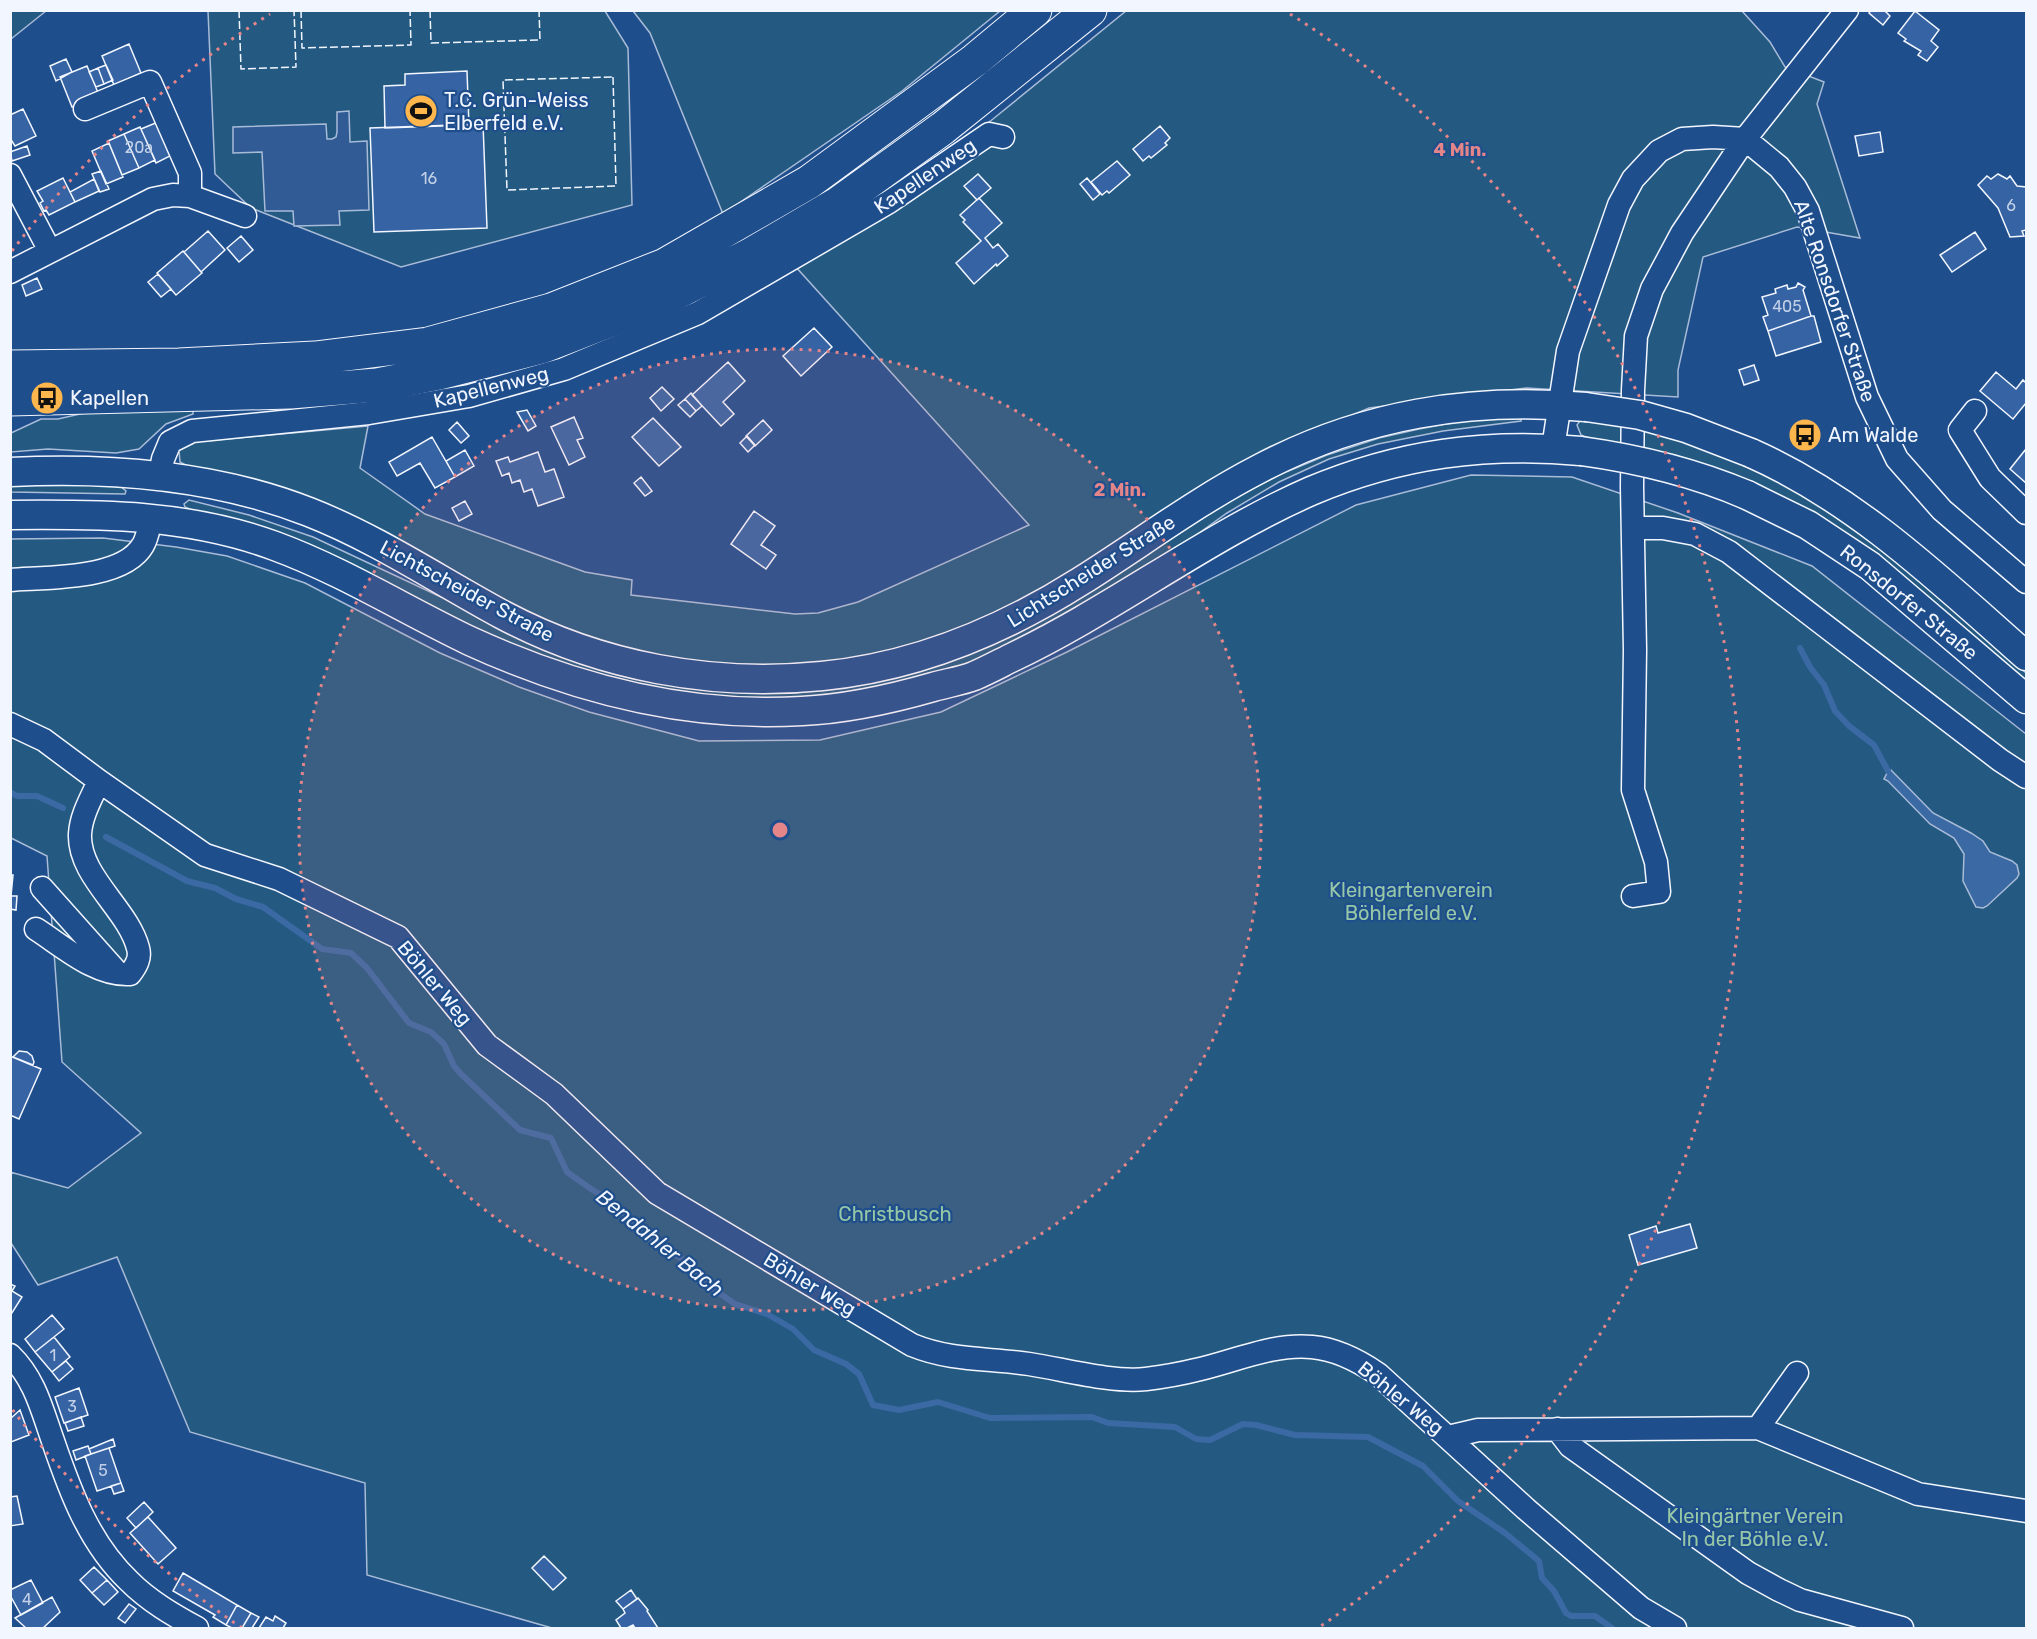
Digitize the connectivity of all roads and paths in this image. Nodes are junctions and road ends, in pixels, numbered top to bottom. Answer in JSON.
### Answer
{"nodes":[{"id":1,"x":1035,"y":10,"type":"edge"},
{"id":2,"x":1090,"y":10,"type":"edge"},
{"id":3,"x":1847,"y":10,"type":"edge"},
{"id":4,"x":85,"y":109,"type":"dead end"},
{"id":5,"x":1003,"y":137,"type":"dead end"},
{"id":6,"x":1745,"y":139,"type":"junction"},
{"id":7,"x":10,"y":175,"type":"edge"},
{"id":8,"x":190,"y":196,"type":"junction"},
{"id":9,"x":245,"y":216,"type":"dead end"},
{"id":10,"x":50,"y":251,"type":"junction"},
{"id":11,"x":10,"y":272,"type":"edge"},
{"id":12,"x":10,"y":367,"type":"edge"},
{"id":13,"x":10,"y":399,"type":"edge"},
{"id":14,"x":1573,"y":406,"type":"junction"},
{"id":15,"x":1975,"y":411,"type":"dead end"},
{"id":16,"x":1553,"y":448,"type":"junction"},
{"id":17,"x":1581,"y":451,"type":"joint"},
{"id":18,"x":10,"y":472,"type":"edge"},
{"id":19,"x":160,"y":475,"type":"junction"},
{"id":20,"x":2026,"y":513,"type":"edge"},
{"id":21,"x":10,"y":515,"type":"edge"},
{"id":22,"x":151,"y":518,"type":"junction"},
{"id":23,"x":1634,"y":528,"type":"junction"},
{"id":24,"x":10,"y":580,"type":"edge"},
{"id":25,"x":2026,"y":582,"type":"edge"},
{"id":26,"x":2026,"y":656,"type":"edge"},
{"id":27,"x":2026,"y":699,"type":"edge"},
{"id":28,"x":10,"y":724,"type":"edge"},
{"id":29,"x":2026,"y":777,"type":"edge"},
{"id":30,"x":99,"y":781,"type":"junction"},
{"id":31,"x":42,"y":888,"type":"dead end"},
{"id":32,"x":1633,"y":896,"type":"dead end"},
{"id":33,"x":36,"y":929,"type":"dead end"},
{"id":34,"x":119,"y":975,"type":"junction"},
{"id":35,"x":10,"y":1355,"type":"edge"},
{"id":36,"x":1797,"y":1373,"type":"dead end"},
{"id":37,"x":1758,"y":1428,"type":"junction"},
{"id":38,"x":1557,"y":1429,"type":"junction"},
{"id":39,"x":1448,"y":1437,"type":"junction"},
{"id":40,"x":2026,"y":1511,"type":"edge"},
{"id":41,"x":197,"y":1629,"type":"edge"},
{"id":42,"x":1675,"y":1629,"type":"edge"},
{"id":43,"x":1902,"y":1629,"type":"edge"}],
"edges":[{"from":1,"to":12,"type":"highway"},
{"from":2,"to":13,"type":"highway"},
{"from":3,"to":6,"type":"street"},
{"from":4,"to":8,"type":"street"},
{"from":5,"to":19,"type":"street","name":"Kapellenweg"},
{"from":6,"to":14,"type":"street"},
{"from":6,"to":23,"type":"street"},
{"from":6,"to":25,"type":"street","name":"Alte Ronsdorfer Straße"},
{"from":7,"to":10,"type":"street"},
{"from":8,"to":9,"type":"street"},
{"from":8,"to":10,"type":"street"},
{"from":10,"to":11,"type":"street"},
{"from":14,"to":16,"type":"street"},
{"from":14,"to":19,"type":"main road","name":"Lichtscheider Straße"},
{"from":14,"to":26,"type":"main road","name":"Ronsdorfer Straße","bridge":true},
{"from":15,"to":20,"type":"street"},
{"from":16,"to":17,"type":"main road","name":"Lichtscheider Straße"},
{"from":16,"to":22,"type":"main road","name":"Lichtscheider Straße"},
{"from":17,"to":27,"type":"main road","name":"Ronsdorfer Straße","bridge":true},
{"from":18,"to":19,"type":"main road","name":"Lichtscheider Straße"},
{"from":19,"to":22,"type":"main road","name":"Kapellenweg"},
{"from":21,"to":22,"type":"main road","name":"Lichtscheider Straße"},
{"from":22,"to":24,"type":"street","name":"Kapellenweg"},
{"from":23,"to":29,"type":"street"},
{"from":23,"to":32,"type":"street"},
{"from":28,"to":30,"type":"street","name":"Böhler Weg"},
{"from":30,"to":34,"type":"street"},
{"from":30,"to":39,"type":"street","name":"Böhler Weg"},
{"from":31,"to":34,"type":"street"},
{"from":33,"to":34,"type":"street"},
{"from":35,"to":41,"type":"street"},
{"from":36,"to":37,"type":"street"},
{"from":37,"to":38,"type":"street"},
{"from":37,"to":40,"type":"street"},
{"from":38,"to":39,"type":"street"},
{"from":38,"to":43,"type":"street"},
{"from":39,"to":42,"type":"street","name":"Böhler Weg"}]}
